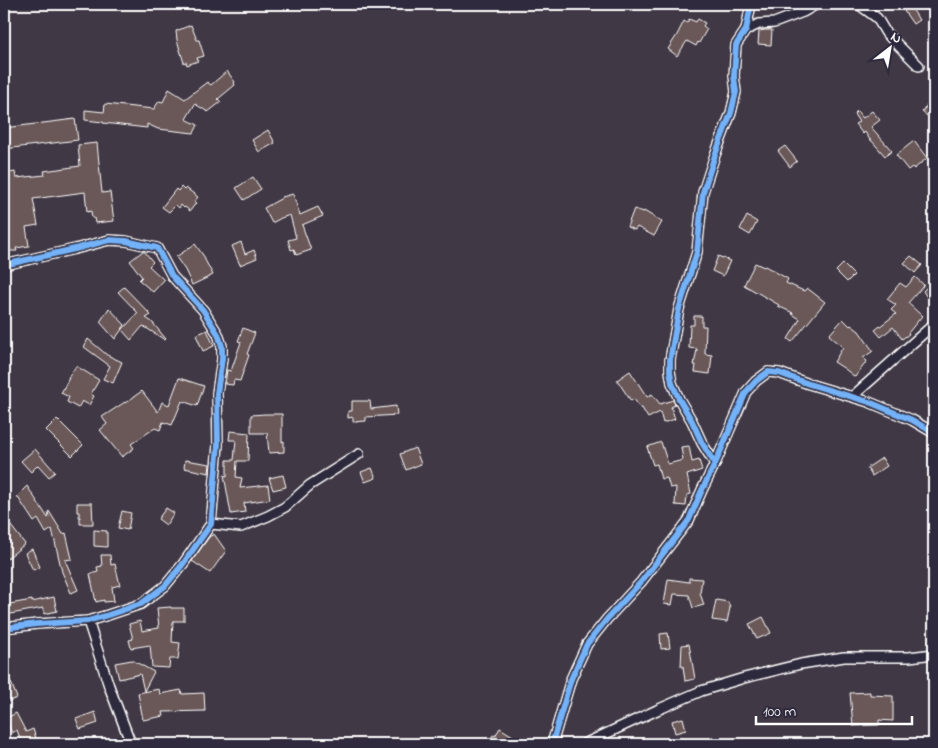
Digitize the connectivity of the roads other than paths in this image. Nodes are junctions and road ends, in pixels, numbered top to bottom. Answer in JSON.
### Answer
{"nodes":[{"id":1,"x":751,"y":4,"type":"edge"},
{"id":2,"x":817,"y":4,"type":"edge"},
{"id":3,"x":858,"y":4,"type":"edge"},
{"id":4,"x":746,"y":30,"type":"junction"},
{"id":5,"x":919,"y":66,"type":"dead end"},
{"id":6,"x":4,"y":265,"type":"edge"},
{"id":7,"x":934,"y":324,"type":"edge"},
{"id":8,"x":851,"y":396,"type":"junction"},
{"id":9,"x":934,"y":433,"type":"edge"},
{"id":10,"x":359,"y":454,"type":"dead end"},
{"id":11,"x":715,"y":464,"type":"junction"},
{"id":12,"x":211,"y":524,"type":"junction"},
{"id":13,"x":88,"y":621,"type":"junction"},
{"id":14,"x":4,"y":628,"type":"edge"},
{"id":15,"x":934,"y":654,"type":"edge"},
{"id":16,"x":131,"y":744,"type":"edge"},
{"id":17,"x":552,"y":744,"type":"edge"},
{"id":18,"x":584,"y":744,"type":"edge"}],
"edges":[{"from":1,"to":4,"type":"street"},
{"from":2,"to":4,"type":"street"},
{"from":3,"to":5,"type":"street"},
{"from":4,"to":11,"type":"street"},
{"from":6,"to":12,"type":"street"},
{"from":7,"to":8,"type":"street"},
{"from":8,"to":9,"type":"street"},
{"from":8,"to":11,"type":"street"},
{"from":10,"to":12,"type":"street"},
{"from":11,"to":17,"type":"street"},
{"from":12,"to":13,"type":"street"},
{"from":13,"to":14,"type":"street"},
{"from":13,"to":16,"type":"street"},
{"from":15,"to":18,"type":"street"}]}
